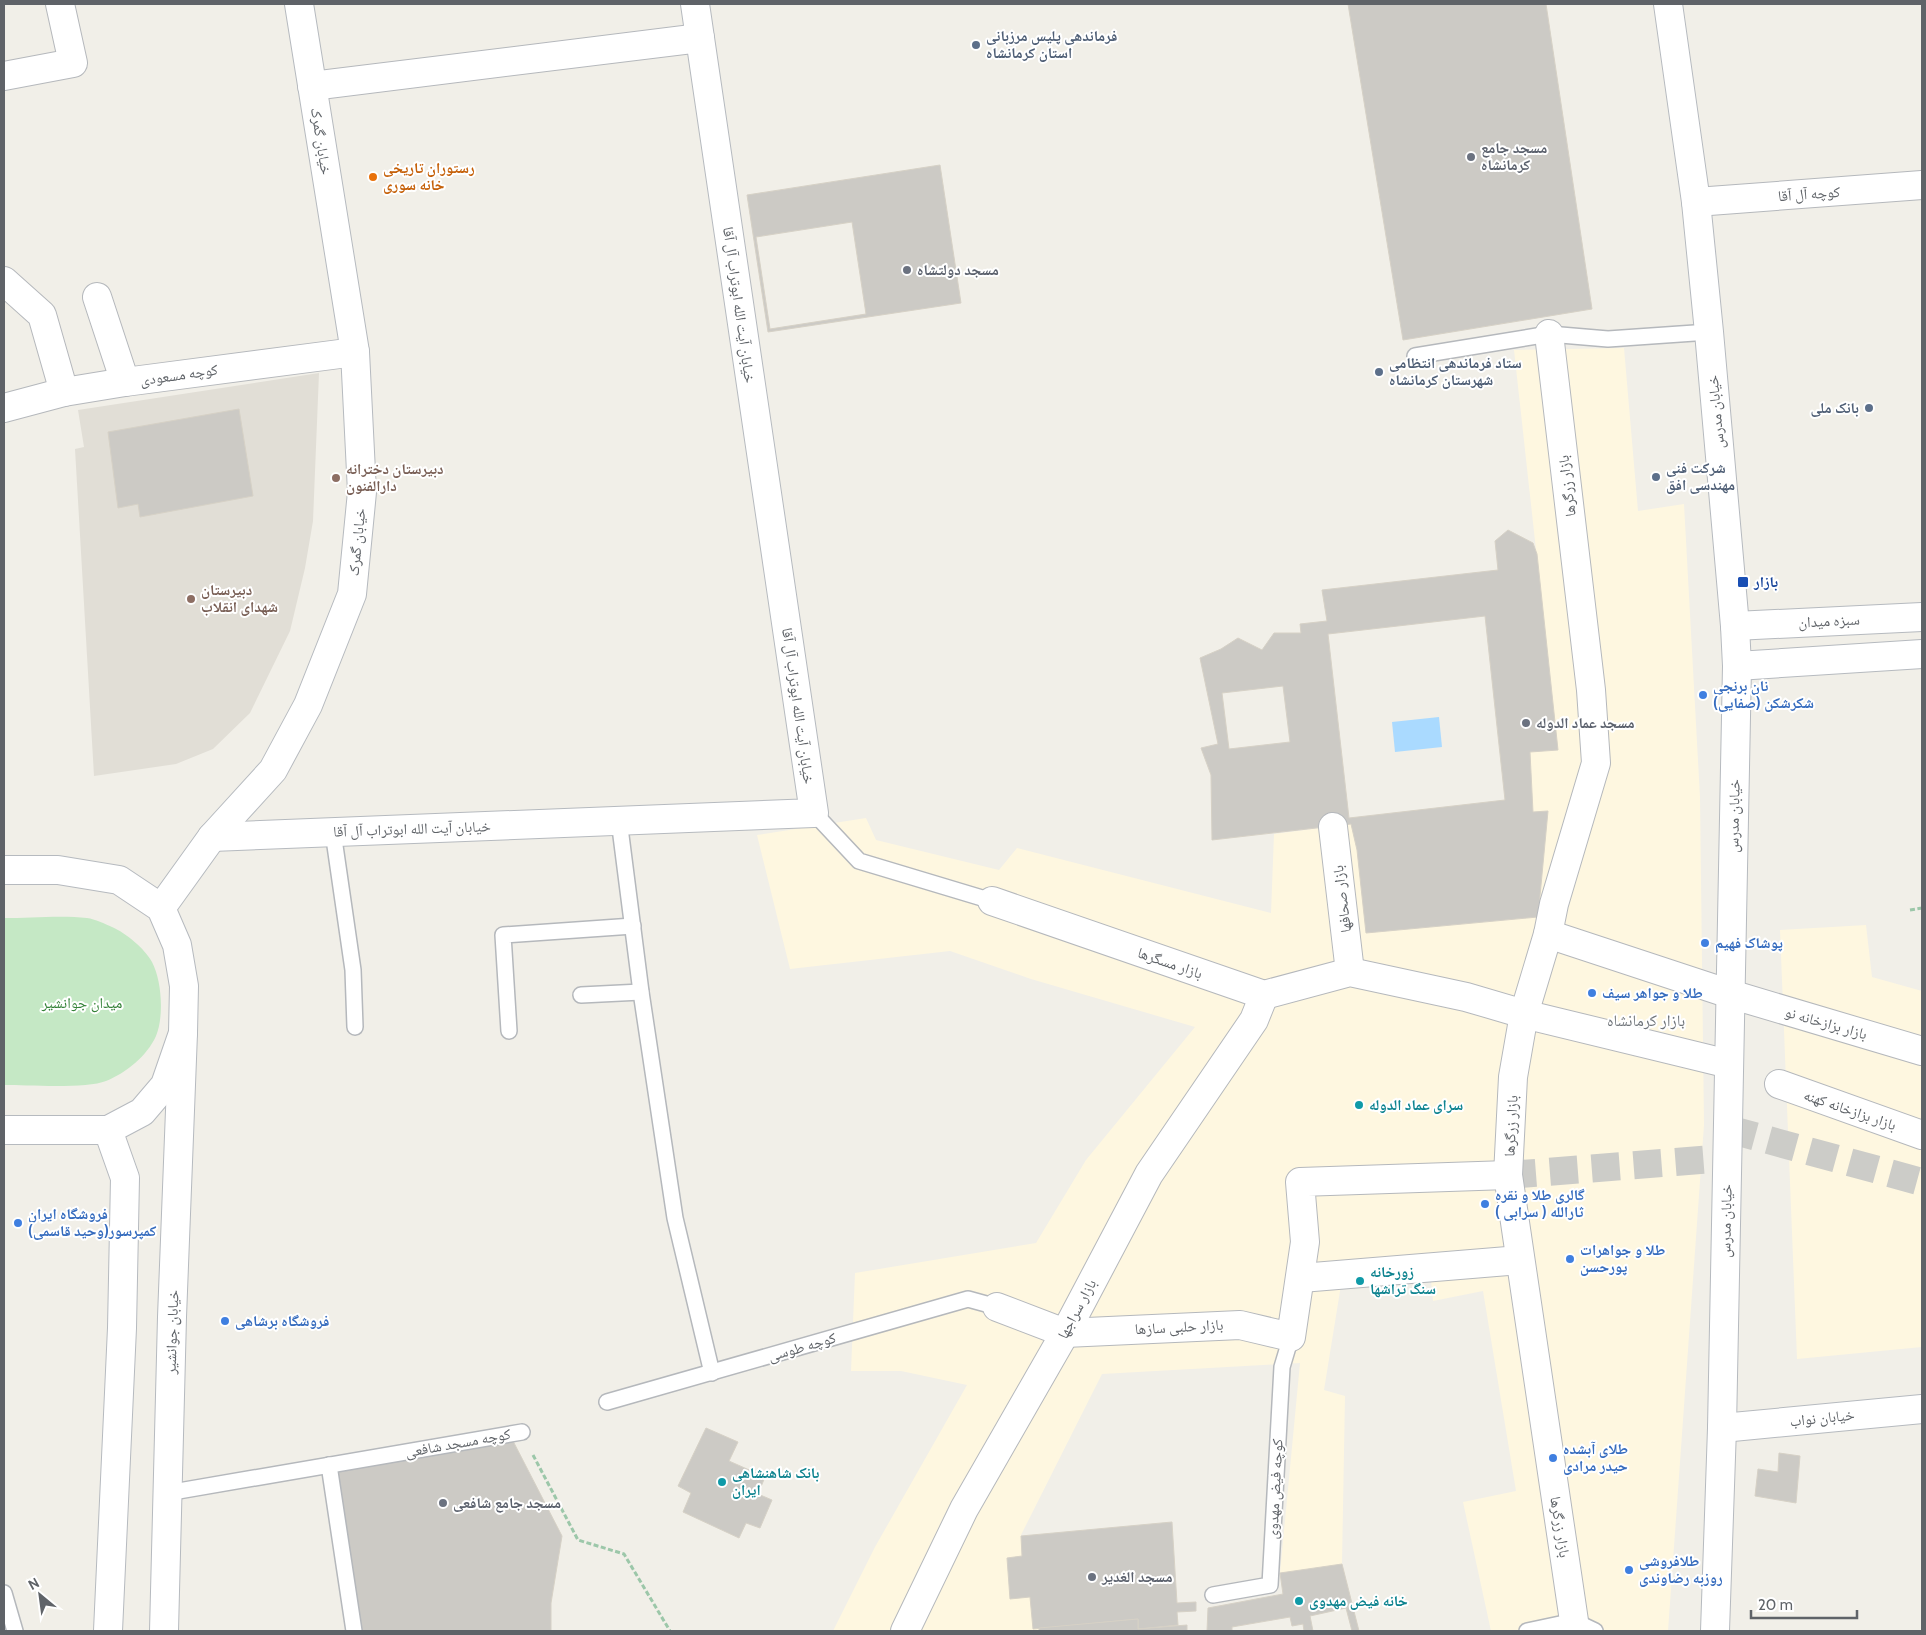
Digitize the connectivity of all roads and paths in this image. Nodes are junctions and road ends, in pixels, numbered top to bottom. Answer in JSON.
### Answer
{"nodes":[{"id":1,"x":60,"y":4,"type":"edge"},
{"id":2,"x":298,"y":4,"type":"edge"},
{"id":3,"x":695,"y":4,"type":"edge"},
{"id":4,"x":1668,"y":4,"type":"edge"},
{"id":5,"x":700,"y":38,"type":"junction"},
{"id":6,"x":4,"y":76,"type":"edge"},
{"id":7,"x":312,"y":86,"type":"junction"},
{"id":8,"x":1922,"y":185,"type":"edge"},
{"id":9,"x":1696,"y":202,"type":"junction"},
{"id":10,"x":4,"y":281,"type":"edge"},
{"id":11,"x":97,"y":298,"type":"dead end"},
{"id":12,"x":1709,"y":332,"type":"junction"},
{"id":13,"x":1549,"y":334,"type":"junction"},
{"id":14,"x":355,"y":352,"type":"junction"},
{"id":15,"x":1415,"y":356,"type":"dead end"},
{"id":16,"x":125,"y":382,"type":"junction"},
{"id":17,"x":64,"y":392,"type":"junction"},
{"id":18,"x":4,"y":408,"type":"edge"},
{"id":19,"x":1922,"y":617,"type":"edge"},
{"id":20,"x":1803,"y":623,"type":"junction"},
{"id":21,"x":1735,"y":626,"type":"junction"},
{"id":22,"x":1922,"y":654,"type":"edge"},
{"id":23,"x":1806,"y":662,"type":"junction"},
{"id":24,"x":1737,"y":666,"type":"junction"},
{"id":25,"x":814,"y":812,"type":"junction"},
{"id":26,"x":619,"y":820,"type":"junction"},
{"id":27,"x":1333,"y":826,"type":"dead end"},
{"id":28,"x":333,"y":832,"type":"junction"},
{"id":29,"x":212,"y":836,"type":"junction"},
{"id":30,"x":4,"y":870,"type":"edge"},
{"id":31,"x":992,"y":901,"type":"joint"},
{"id":32,"x":161,"y":908,"type":"junction"},
{"id":33,"x":1922,"y":908,"type":"edge"},
{"id":34,"x":1910,"y":910,"type":"dead end"},
{"id":35,"x":633,"y":926,"type":"junction"},
{"id":36,"x":1548,"y":934,"type":"junction"},
{"id":37,"x":1350,"y":972,"type":"junction"},
{"id":38,"x":641,"y":992,"type":"junction"},
{"id":39,"x":581,"y":994,"type":"dead end"},
{"id":40,"x":1730,"y":994,"type":"junction"},
{"id":41,"x":1264,"y":995,"type":"junction"},
{"id":42,"x":1524,"y":1014,"type":"junction"},
{"id":43,"x":355,"y":1027,"type":"dead end"},
{"id":44,"x":510,"y":1032,"type":"dead end"},
{"id":45,"x":183,"y":1033,"type":"junction"},
{"id":46,"x":1922,"y":1051,"type":"edge"},
{"id":47,"x":1729,"y":1064,"type":"junction"},
{"id":48,"x":1779,"y":1084,"type":"dead end"},
{"id":49,"x":4,"y":1130,"type":"edge"},
{"id":50,"x":108,"y":1130,"type":"junction"},
{"id":51,"x":1922,"y":1135,"type":"edge"},
{"id":52,"x":1508,"y":1175,"type":"junction"},
{"id":53,"x":1520,"y":1260,"type":"junction"},
{"id":54,"x":1301,"y":1278,"type":"junction"},
{"id":55,"x":997,"y":1307,"type":"joint"},
{"id":56,"x":1065,"y":1333,"type":"junction"},
{"id":57,"x":1291,"y":1337,"type":"junction"},
{"id":58,"x":712,"y":1374,"type":"junction"},
{"id":59,"x":607,"y":1402,"type":"dead end"},
{"id":60,"x":1922,"y":1409,"type":"edge"},
{"id":61,"x":1722,"y":1428,"type":"junction"},
{"id":62,"x":522,"y":1432,"type":"joint"},
{"id":63,"x":329,"y":1465,"type":"junction"},
{"id":64,"x":167,"y":1493,"type":"junction"},
{"id":65,"x":4,"y":1593,"type":"edge"},
{"id":66,"x":1213,"y":1595,"type":"dead end"},
{"id":67,"x":1584,"y":1626,"type":"edge"},
{"id":68,"x":15,"y":1631,"type":"edge"},
{"id":69,"x":108,"y":1631,"type":"edge"},
{"id":70,"x":164,"y":1631,"type":"edge"},
{"id":71,"x":354,"y":1631,"type":"edge"},
{"id":72,"x":670,"y":1631,"type":"edge"},
{"id":73,"x":905,"y":1631,"type":"edge"},
{"id":74,"x":1527,"y":1631,"type":"edge"},
{"id":75,"x":1715,"y":1631,"type":"edge"}],
"edges":[{"from":1,"to":6,"type":"street"},
{"from":2,"to":7,"type":"street","name":"خیابان گمرک"},
{"from":3,"to":5,"type":"street","name":"خیابان آیت الله ابوتراب آل آقا"},
{"from":4,"to":9,"type":"street","name":"خیابان مدرس"},
{"from":5,"to":7,"type":"street"},
{"from":5,"to":25,"type":"street","name":"خیابان آیت الله ابوتراب آل آقا"},
{"from":7,"to":14,"type":"street","name":"خیابان گمرک"},
{"from":8,"to":9,"type":"street","name":"کوچه آل آقا"},
{"from":9,"to":12,"type":"street","name":"خیابان مدرس"},
{"from":10,"to":17,"type":"street"},
{"from":11,"to":16,"type":"street"},
{"from":12,"to":13,"type":"lane"},
{"from":12,"to":21,"type":"street","name":"خیابان مدرس"},
{"from":13,"to":15,"type":"lane"},
{"from":13,"to":36,"type":"street","name":"بازار زرگرها"},
{"from":14,"to":16,"type":"street","name":"کوچه مسعودی"},
{"from":14,"to":29,"type":"street","name":"خیابان گمرک"},
{"from":16,"to":17,"type":"street","name":"کوچه مسعودی"},
{"from":17,"to":18,"type":"street","name":"کوچه مسعودی"},
{"from":19,"to":20,"type":"street","name":"سبزه میدان"},
{"from":20,"to":21,"type":"street","name":"سبزه میدان"},
{"from":20,"to":23,"type":"street"},
{"from":21,"to":24,"type":"street","name":"خیابان مدرس"},
{"from":22,"to":23,"type":"street"},
{"from":23,"to":24,"type":"street"},
{"from":24,"to":40,"type":"street","name":"خیابان مدرس"},
{"from":25,"to":26,"type":"street","name":"خیابان آیت الله ابوتراب آل آقا"},
{"from":25,"to":31,"type":"lane"},
{"from":26,"to":28,"type":"street","name":"خیابان آیت الله ابوتراب آل آقا"},
{"from":26,"to":35,"type":"lane"},
{"from":27,"to":37,"type":"street","name":"بازار صحافها"},
{"from":28,"to":29,"type":"street","name":"خیابان آیت الله ابوتراب آل آقا"},
{"from":28,"to":43,"type":"lane"},
{"from":29,"to":32,"type":"street","name":"خیابان گمرک"},
{"from":30,"to":32,"type":"street"},
{"from":31,"to":41,"type":"street","name":"بازار مسگرها"},
{"from":32,"to":45,"type":"street"},
{"from":33,"to":34,"type":"path"},
{"from":35,"to":38,"type":"lane"},
{"from":35,"to":44,"type":"lane"},
{"from":36,"to":40,"type":"street","name":"بازار بزازخانه نو"},
{"from":36,"to":42,"type":"street","name":"بازار زرگرها"},
{"from":37,"to":41,"type":"street"},
{"from":37,"to":42,"type":"street"},
{"from":38,"to":39,"type":"lane"},
{"from":38,"to":58,"type":"lane"},
{"from":40,"to":46,"type":"street","name":"بازار بزازخانه نو"},
{"from":40,"to":47,"type":"street","name":"خیابان مدرس"},
{"from":41,"to":56,"type":"street","name":"بازار سراجها"},
{"from":42,"to":47,"type":"street"},
{"from":42,"to":52,"type":"street","name":"بازار زرگرها"},
{"from":45,"to":50,"type":"street"},
{"from":45,"to":64,"type":"street","name":"خیابان جوانشیر"},
{"from":47,"to":61,"type":"street","name":"خیابان مدرس"},
{"from":48,"to":51,"type":"street","name":"بازار بزازخانه کهنه"},
{"from":49,"to":50,"type":"street"},
{"from":50,"to":69,"type":"street"},
{"from":52,"to":53,"type":"street","name":"بازار زرگرها"},
{"from":52,"to":54,"type":"street"},
{"from":53,"to":54,"type":"street"},
{"from":53,"to":67,"type":"street","name":"بازار زرگرها"},
{"from":54,"to":57,"type":"street"},
{"from":55,"to":56,"type":"street"},
{"from":55,"to":58,"type":"lane","name":"کوچه طوسی"},
{"from":56,"to":57,"type":"street","name":"بازار حلبی سازها"},
{"from":56,"to":73,"type":"street","name":"بازار سراجها"},
{"from":57,"to":66,"type":"lane","name":"کوچه فیض مهدوی"},
{"from":58,"to":59,"type":"lane","name":"کوچه طوسی"},
{"from":60,"to":61,"type":"street","name":"خیابان نواب"},
{"from":61,"to":75,"type":"street","name":"خیابان مدرس"},
{"from":62,"to":63,"type":"lane","name":"کوچه مسجد شافعی"},
{"from":62,"to":72,"type":"path","name":"کوچه مسجد شافعی"},
{"from":63,"to":64,"type":"lane","name":"کوچه مسجد شافعی"},
{"from":63,"to":71,"type":"lane"},
{"from":64,"to":70,"type":"street","name":"خیابان جوانشیر"},
{"from":65,"to":68,"type":"lane"},
{"from":67,"to":74,"type":"lane"}]}
